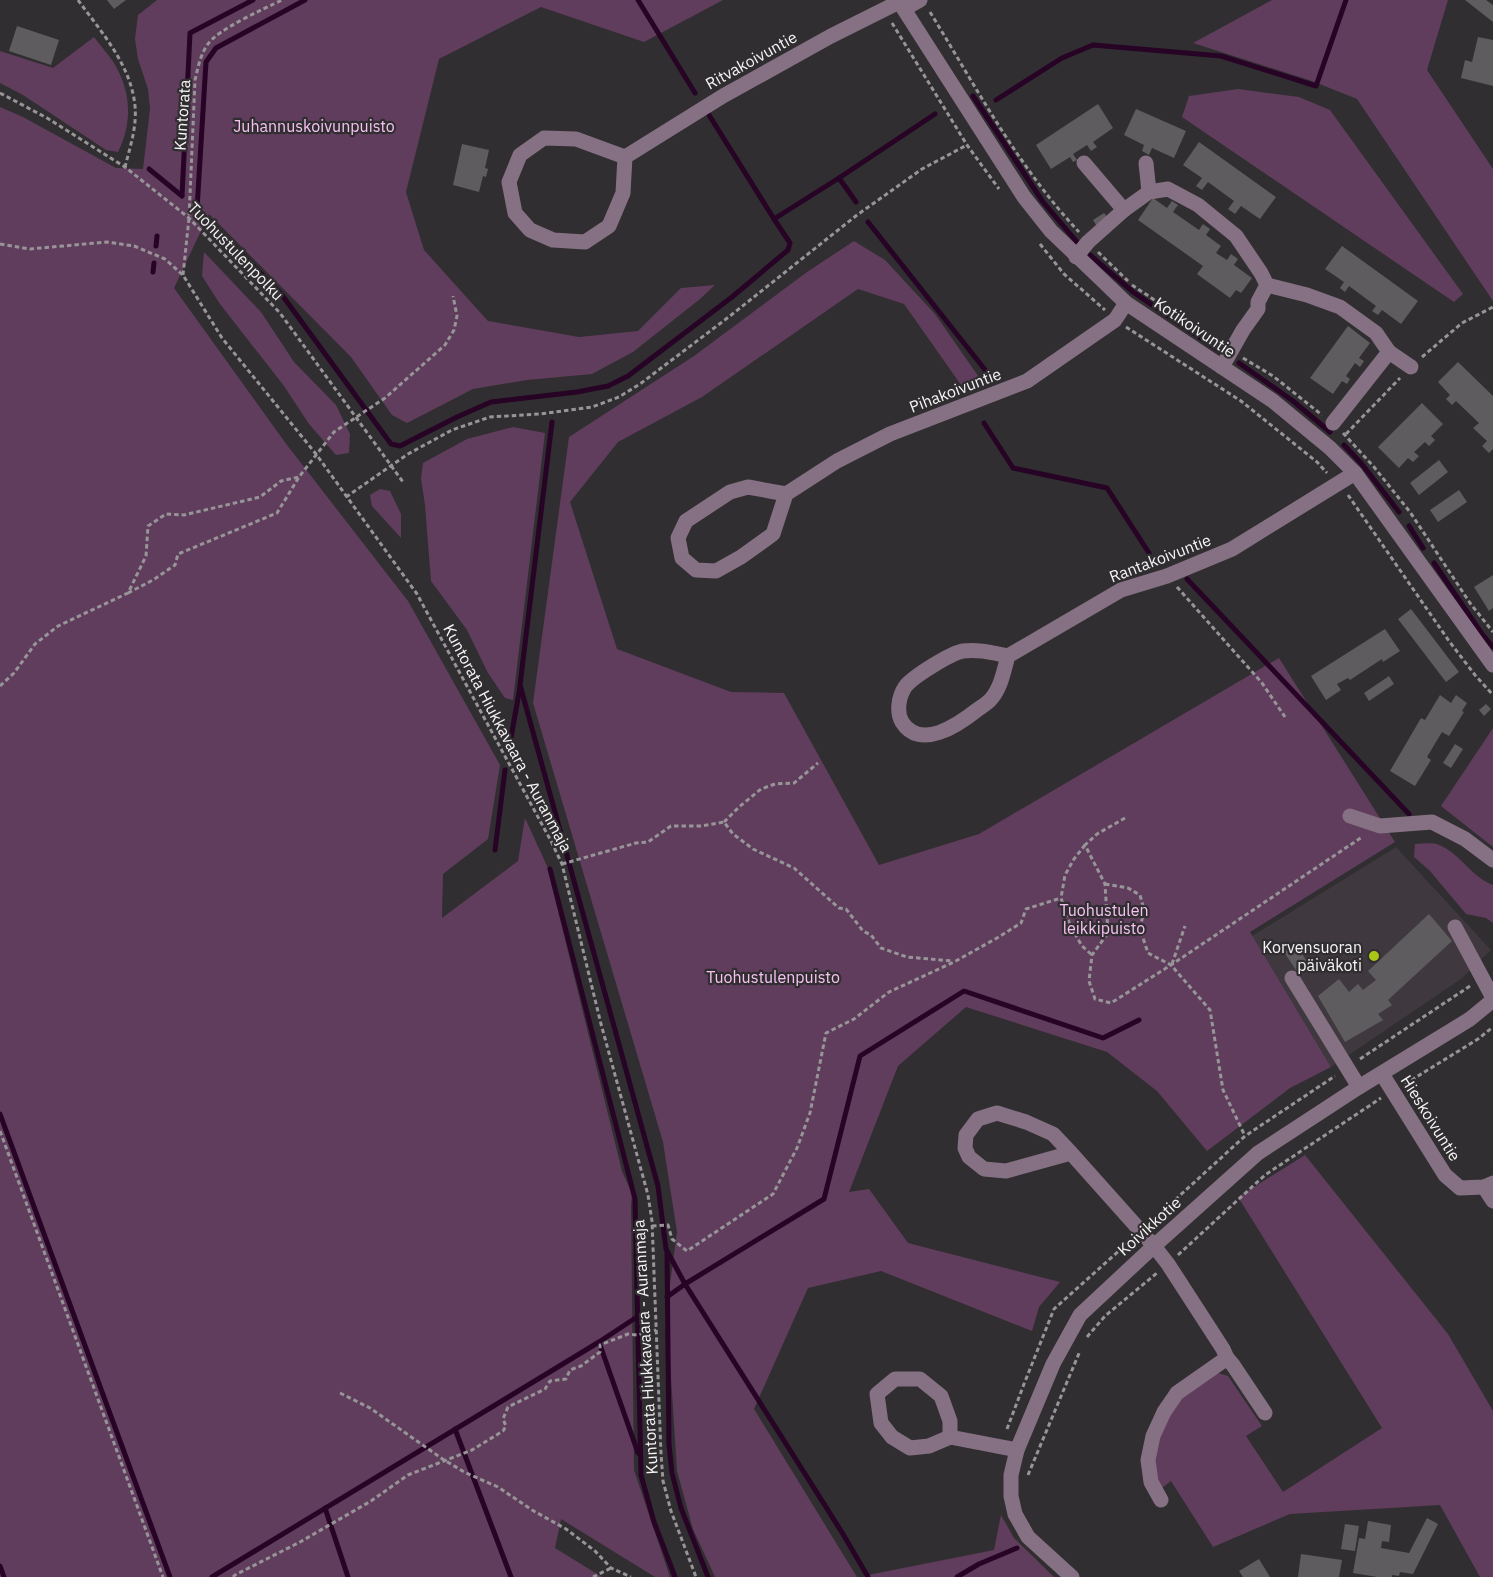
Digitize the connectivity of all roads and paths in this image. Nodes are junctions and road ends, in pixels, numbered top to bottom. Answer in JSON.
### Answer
{"nodes":[{"id":1,"x":78,"y":0,"type":"edge"},
{"id":2,"x":282,"y":0,"type":"edge"},
{"id":3,"x":901,"y":4,"type":"edge"},
{"id":4,"x":924,"y":5,"type":"edge"},
{"id":5,"x":0,"y":93,"type":"edge"},
{"id":6,"x":967,"y":145,"type":"dead end"},
{"id":7,"x":625,"y":157,"type":"junction"},
{"id":8,"x":1084,"y":163,"type":"dead end"},
{"id":9,"x":1146,"y":163,"type":"dead end"},
{"id":10,"x":125,"y":167,"type":"junction"},
{"id":11,"x":1149,"y":192,"type":"junction"},
{"id":12,"x":1124,"y":210,"type":"junction"},
{"id":13,"x":189,"y":218,"type":"junction"},
{"id":14,"x":1088,"y":242,"type":"junction"},
{"id":15,"x":0,"y":244,"type":"edge"},
{"id":16,"x":1076,"y":257,"type":"junction"},
{"id":17,"x":183,"y":275,"type":"junction"},
{"id":18,"x":1267,"y":285,"type":"junction"},
{"id":19,"x":453,"y":296,"type":"dead end"},
{"id":20,"x":1126,"y":303,"type":"junction"},
{"id":21,"x":1231,"y":351,"type":"junction"},
{"id":22,"x":1389,"y":352,"type":"junction"},
{"id":23,"x":1222,"y":367,"type":"junction"},
{"id":24,"x":1411,"y":367,"type":"dead end"},
{"id":25,"x":357,"y":418,"type":"junction"},
{"id":26,"x":1333,"y":423,"type":"junction"},
{"id":27,"x":316,"y":454,"type":"junction"},
{"id":28,"x":390,"y":465,"type":"junction"},
{"id":29,"x":1355,"y":473,"type":"junction"},
{"id":30,"x":299,"y":477,"type":"junction"},
{"id":31,"x":403,"y":482,"type":"dead end"},
{"id":32,"x":1338,"y":483,"type":"junction"},
{"id":33,"x":786,"y":494,"type":"junction"},
{"id":34,"x":346,"y":497,"type":"junction"},
{"id":35,"x":1167,"y":576,"type":"junction"},
{"id":36,"x":128,"y":593,"type":"junction"},
{"id":37,"x":1493,"y":632,"type":"edge"},
{"id":38,"x":1008,"y":656,"type":"junction"},
{"id":39,"x":1493,"y":665,"type":"edge"},
{"id":40,"x":0,"y":686,"type":"edge"},
{"id":41,"x":1493,"y":695,"type":"edge"},
{"id":42,"x":1285,"y":717,"type":"dead end"},
{"id":43,"x":818,"y":763,"type":"dead end"},
{"id":44,"x":1350,"y":816,"type":"dead end"},
{"id":45,"x":1125,"y":818,"type":"dead end"},
{"id":46,"x":724,"y":822,"type":"junction"},
{"id":47,"x":1380,"y":826,"type":"junction"},
{"id":48,"x":1085,"y":845,"type":"junction"},
{"id":49,"x":1493,"y":860,"type":"edge"},
{"id":50,"x":564,"y":863,"type":"junction"},
{"id":51,"x":1105,"y":884,"type":"junction"},
{"id":52,"x":1060,"y":898,"type":"junction"},
{"id":53,"x":1185,"y":926,"type":"dead end"},
{"id":54,"x":1455,"y":927,"type":"dead end"},
{"id":55,"x":1092,"y":955,"type":"junction"},
{"id":56,"x":954,"y":962,"type":"junction"},
{"id":57,"x":1171,"y":965,"type":"junction"},
{"id":58,"x":1292,"y":978,"type":"dead end"},
{"id":59,"x":1493,"y":999,"type":"edge"},
{"id":60,"x":1493,"y":1028,"type":"edge"},
{"id":61,"x":1382,"y":1074,"type":"junction"},
{"id":62,"x":1359,"y":1087,"type":"junction"},
{"id":63,"x":1393,"y":1091,"type":"junction"},
{"id":64,"x":0,"y":1131,"type":"edge"},
{"id":65,"x":1245,"y":1136,"type":"dead end"},
{"id":66,"x":1071,"y":1153,"type":"junction"},
{"id":67,"x":1489,"y":1185,"type":"edge"},
{"id":68,"x":1493,"y":1201,"type":"edge"},
{"id":69,"x":654,"y":1226,"type":"junction"},
{"id":70,"x":1154,"y":1245,"type":"junction"},
{"id":71,"x":1168,"y":1264,"type":"junction"},
{"id":72,"x":656,"y":1330,"type":"junction"},
{"id":73,"x":1227,"y":1358,"type":"junction"},
{"id":74,"x":340,"y":1394,"type":"dead end"},
{"id":75,"x":1265,"y":1413,"type":"dead end"},
{"id":76,"x":950,"y":1437,"type":"junction"},
{"id":77,"x":1017,"y":1450,"type":"junction"},
{"id":78,"x":444,"y":1460,"type":"junction"},
{"id":79,"x":1025,"y":1485,"type":"dead end"},
{"id":80,"x":1161,"y":1500,"type":"dead end"},
{"id":81,"x":611,"y":1568,"type":"junction"},
{"id":82,"x":161,"y":1576,"type":"edge"},
{"id":83,"x":233,"y":1577,"type":"edge"},
{"id":84,"x":593,"y":1577,"type":"edge"},
{"id":85,"x":631,"y":1577,"type":"edge"},
{"id":86,"x":696,"y":1577,"type":"edge"},
{"id":87,"x":1072,"y":1577,"type":"edge"}],
"edges":[{"from":1,"to":10,"type":"path"},
{"from":2,"to":13,"type":"path","name":"Kuntorata"},
{"from":3,"to":4,"type":"street","name":"Ritvakoivuntie"},
{"from":3,"to":7,"type":"street","name":"Ritvakoivuntie"},
{"from":3,"to":16,"type":"street","name":"Kotikoivuntie"},
{"from":4,"to":14,"type":"path"},
{"from":5,"to":10,"type":"path","name":"Tuohustulenpolku"},
{"from":6,"to":28,"type":"path"},
{"from":7,"to":7,"type":"street"},
{"from":8,"to":12,"type":"street"},
{"from":9,"to":11,"type":"street"},
{"from":10,"to":13,"type":"path","name":"Tuohustulenpolku"},
{"from":11,"to":12,"type":"street"},
{"from":11,"to":18,"type":"street"},
{"from":12,"to":14,"type":"street"},
{"from":13,"to":17,"type":"path","name":"Kuntorata"},
{"from":13,"to":25,"type":"path","name":"Tuohustulenpolku"},
{"from":14,"to":16,"type":"street"},
{"from":14,"to":21,"type":"path"},
{"from":15,"to":17,"type":"path","name":"Kuntorata Hiukkavaara - Auranmaja"},
{"from":16,"to":20,"type":"street","name":"Kotikoivuntie"},
{"from":17,"to":27,"type":"path","name":"Kuntorata Hiukkavaara - Auranmaja"},
{"from":18,"to":21,"type":"street"},
{"from":18,"to":22,"type":"street"},
{"from":19,"to":25,"type":"path"},
{"from":20,"to":23,"type":"street","name":"Kotikoivuntie"},
{"from":20,"to":33,"type":"street","name":"Pihakoivuntie"},
{"from":21,"to":23,"type":"street"},
{"from":21,"to":26,"type":"path"},
{"from":22,"to":24,"type":"street"},
{"from":22,"to":26,"type":"street"},
{"from":23,"to":29,"type":"street","name":"Kotikoivuntie"},
{"from":25,"to":27,"type":"path"},
{"from":25,"to":28,"type":"path","name":"Tuohustulenpolku"},
{"from":26,"to":37,"type":"path"},
{"from":27,"to":30,"type":"path"},
{"from":27,"to":34,"type":"path","name":"Kuntorata Hiukkavaara - Auranmaja"},
{"from":28,"to":31,"type":"path","name":"Tuohustulenpolku"},
{"from":28,"to":34,"type":"path"},
{"from":29,"to":32,"type":"street","name":"Rantakoivuntie"},
{"from":29,"to":39,"type":"street","name":"Kotikoivuntie"},
{"from":30,"to":36,"type":"path"},
{"from":30,"to":36,"type":"path"},
{"from":32,"to":35,"type":"street","name":"Rantakoivuntie"},
{"from":32,"to":41,"type":"path"},
{"from":33,"to":33,"type":"street"},
{"from":34,"to":50,"type":"path","name":"Kuntorata Hiukkavaara - Auranmaja"},
{"from":35,"to":38,"type":"street","name":"Rantakoivuntie"},
{"from":35,"to":42,"type":"path"},
{"from":36,"to":40,"type":"path"},
{"from":38,"to":38,"type":"street"},
{"from":43,"to":46,"type":"path"},
{"from":44,"to":47,"type":"street"},
{"from":45,"to":48,"type":"path"},
{"from":46,"to":50,"type":"path"},
{"from":46,"to":56,"type":"path"},
{"from":47,"to":49,"type":"street"},
{"from":47,"to":57,"type":"path"},
{"from":48,"to":51,"type":"path"},
{"from":48,"to":52,"type":"path"},
{"from":50,"to":69,"type":"path","name":"Kuntorata Hiukkavaara - Auranmaja"},
{"from":51,"to":55,"type":"path"},
{"from":51,"to":57,"type":"path"},
{"from":52,"to":55,"type":"path"},
{"from":52,"to":56,"type":"path"},
{"from":53,"to":57,"type":"path"},
{"from":54,"to":59,"type":"street"},
{"from":55,"to":57,"type":"path"},
{"from":56,"to":69,"type":"path"},
{"from":57,"to":65,"type":"path"},
{"from":58,"to":62,"type":"street"},
{"from":59,"to":61,"type":"street","name":"Koivikkotie"},
{"from":60,"to":63,"type":"path"},
{"from":61,"to":62,"type":"street","name":"Koivikkotie"},
{"from":61,"to":63,"type":"street","name":"Hieskoivuntie"},
{"from":62,"to":70,"type":"street","name":"Koivikkotie"},
{"from":63,"to":67,"type":"street","name":"Hieskoivuntie"},
{"from":63,"to":71,"type":"path"},
{"from":64,"to":82,"type":"path"},
{"from":66,"to":66,"type":"street"},
{"from":66,"to":70,"type":"street"},
{"from":67,"to":68,"type":"street","name":"Hieskoivuntie"},
{"from":69,"to":72,"type":"path","name":"Kuntorata Hiukkavaara - Auranmaja"},
{"from":70,"to":71,"type":"street"},
{"from":70,"to":77,"type":"street","name":"Koivikkotie"},
{"from":71,"to":73,"type":"street"},
{"from":71,"to":79,"type":"path"},
{"from":72,"to":78,"type":"path"},
{"from":72,"to":86,"type":"path","name":"Kuntorata Hiukkavaara - Auranmaja"},
{"from":73,"to":75,"type":"street"},
{"from":73,"to":80,"type":"street"},
{"from":74,"to":78,"type":"path"},
{"from":76,"to":76,"type":"street"},
{"from":76,"to":77,"type":"street"},
{"from":77,"to":87,"type":"street","name":"Koivikkotie"},
{"from":78,"to":81,"type":"path"},
{"from":78,"to":83,"type":"path"},
{"from":81,"to":84,"type":"path"},
{"from":81,"to":85,"type":"path"}]}
